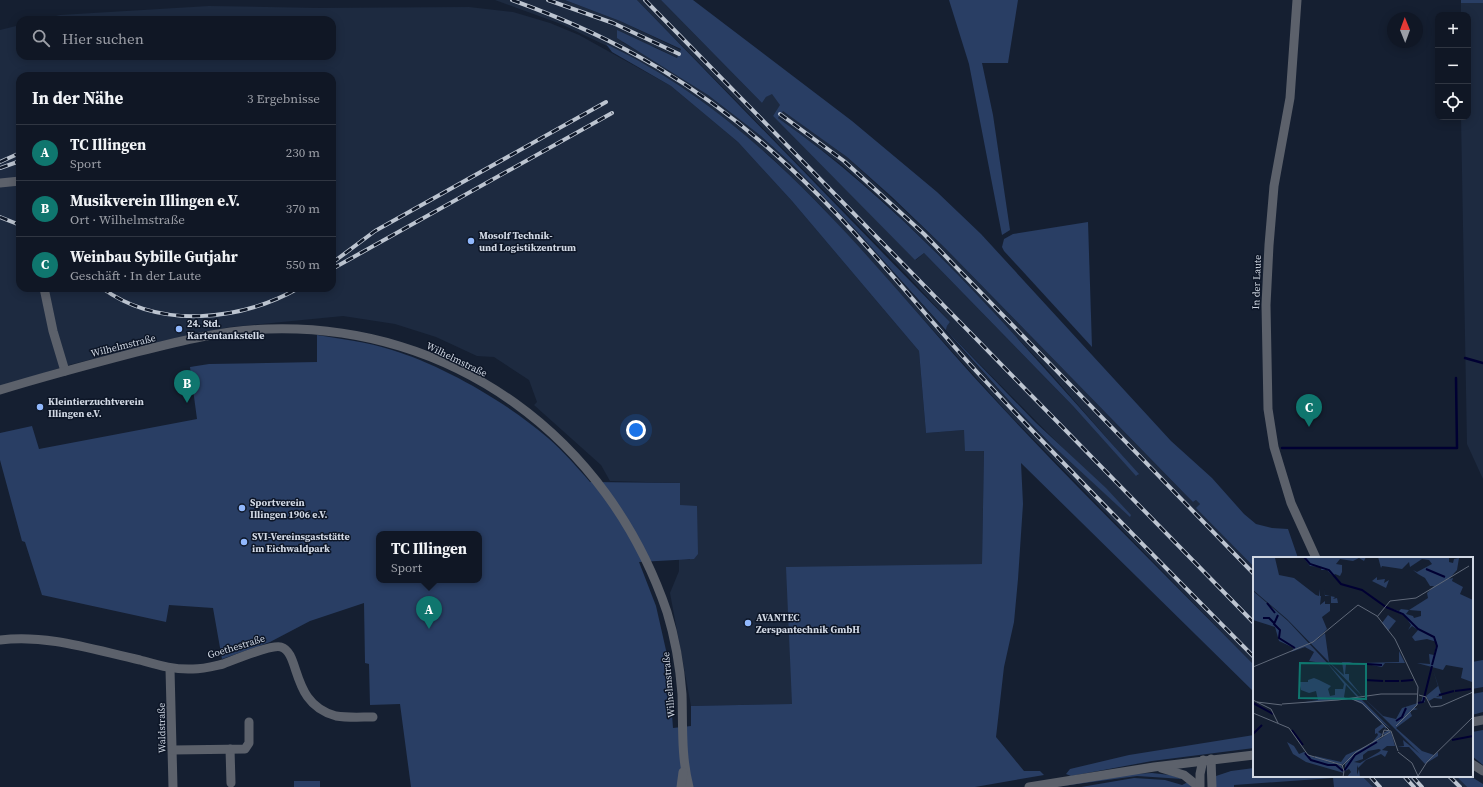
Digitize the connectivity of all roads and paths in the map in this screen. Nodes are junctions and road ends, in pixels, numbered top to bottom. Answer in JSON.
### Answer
{"nodes":[{"id":1,"x":1296,"y":0,"type":"edge"},
{"id":2,"x":16,"y":181,"type":"edge"},
{"id":3,"x":0,"y":183,"type":"edge"},
{"id":4,"x":45,"y":292,"type":"edge"},
{"id":5,"x":65,"y":371,"type":"junction"},
{"id":6,"x":0,"y":390,"type":"edge"},
{"id":7,"x":1316,"y":557,"type":"edge"},
{"id":8,"x":0,"y":640,"type":"edge"},
{"id":9,"x":170,"y":669,"type":"junction"},
{"id":10,"x":373,"y":717,"type":"dead end"},
{"id":11,"x":1483,"y":720,"type":"edge"},
{"id":12,"x":249,"y":722,"type":"dead end"},
{"id":13,"x":1473,"y":722,"type":"edge"},
{"id":14,"x":230,"y":749,"type":"junction"},
{"id":15,"x":173,"y":750,"type":"junction"},
{"id":16,"x":1253,"y":755,"type":"edge"},
{"id":17,"x":1207,"y":760,"type":"junction"},
{"id":18,"x":1473,"y":765,"type":"edge"},
{"id":19,"x":684,"y":767,"type":"junction"},
{"id":20,"x":1154,"y":767,"type":"junction"},
{"id":21,"x":1483,"y":771,"type":"edge"},
{"id":22,"x":231,"y":783,"type":"dead end"},
{"id":23,"x":173,"y":787,"type":"edge"},
{"id":24,"x":681,"y":787,"type":"edge"},
{"id":25,"x":689,"y":787,"type":"edge"},
{"id":26,"x":1029,"y":787,"type":"edge"},
{"id":27,"x":1200,"y":787,"type":"edge"},
{"id":28,"x":1212,"y":787,"type":"edge"}],
"edges":[{"from":1,"to":7,"type":"street","name":"In der Laute"},
{"from":2,"to":3,"type":"street"},
{"from":4,"to":5,"type":"street"},
{"from":5,"to":6,"type":"street","name":"Wilhelmstraße"},
{"from":5,"to":19,"type":"street","name":"Wilhelmstraße"},
{"from":8,"to":9,"type":"street","name":"Goethestraße"},
{"from":9,"to":10,"type":"street","name":"Goethestraße"},
{"from":9,"to":15,"type":"street","name":"Waldstraße"},
{"from":11,"to":13,"type":"street"},
{"from":12,"to":14,"type":"street"},
{"from":14,"to":15,"type":"street"},
{"from":14,"to":22,"type":"street"},
{"from":15,"to":23,"type":"street","name":"Waldstraße"},
{"from":16,"to":17,"type":"street"},
{"from":17,"to":20,"type":"street"},
{"from":17,"to":27,"type":"street"},
{"from":17,"to":28,"type":"street"},
{"from":18,"to":21,"type":"street"},
{"from":19,"to":24,"type":"street","name":"Wilhelmstraße"},
{"from":19,"to":25,"type":"street","name":"Wilhelmstraße"},
{"from":20,"to":26,"type":"street"},
{"from":20,"to":27,"type":"street"}]}
